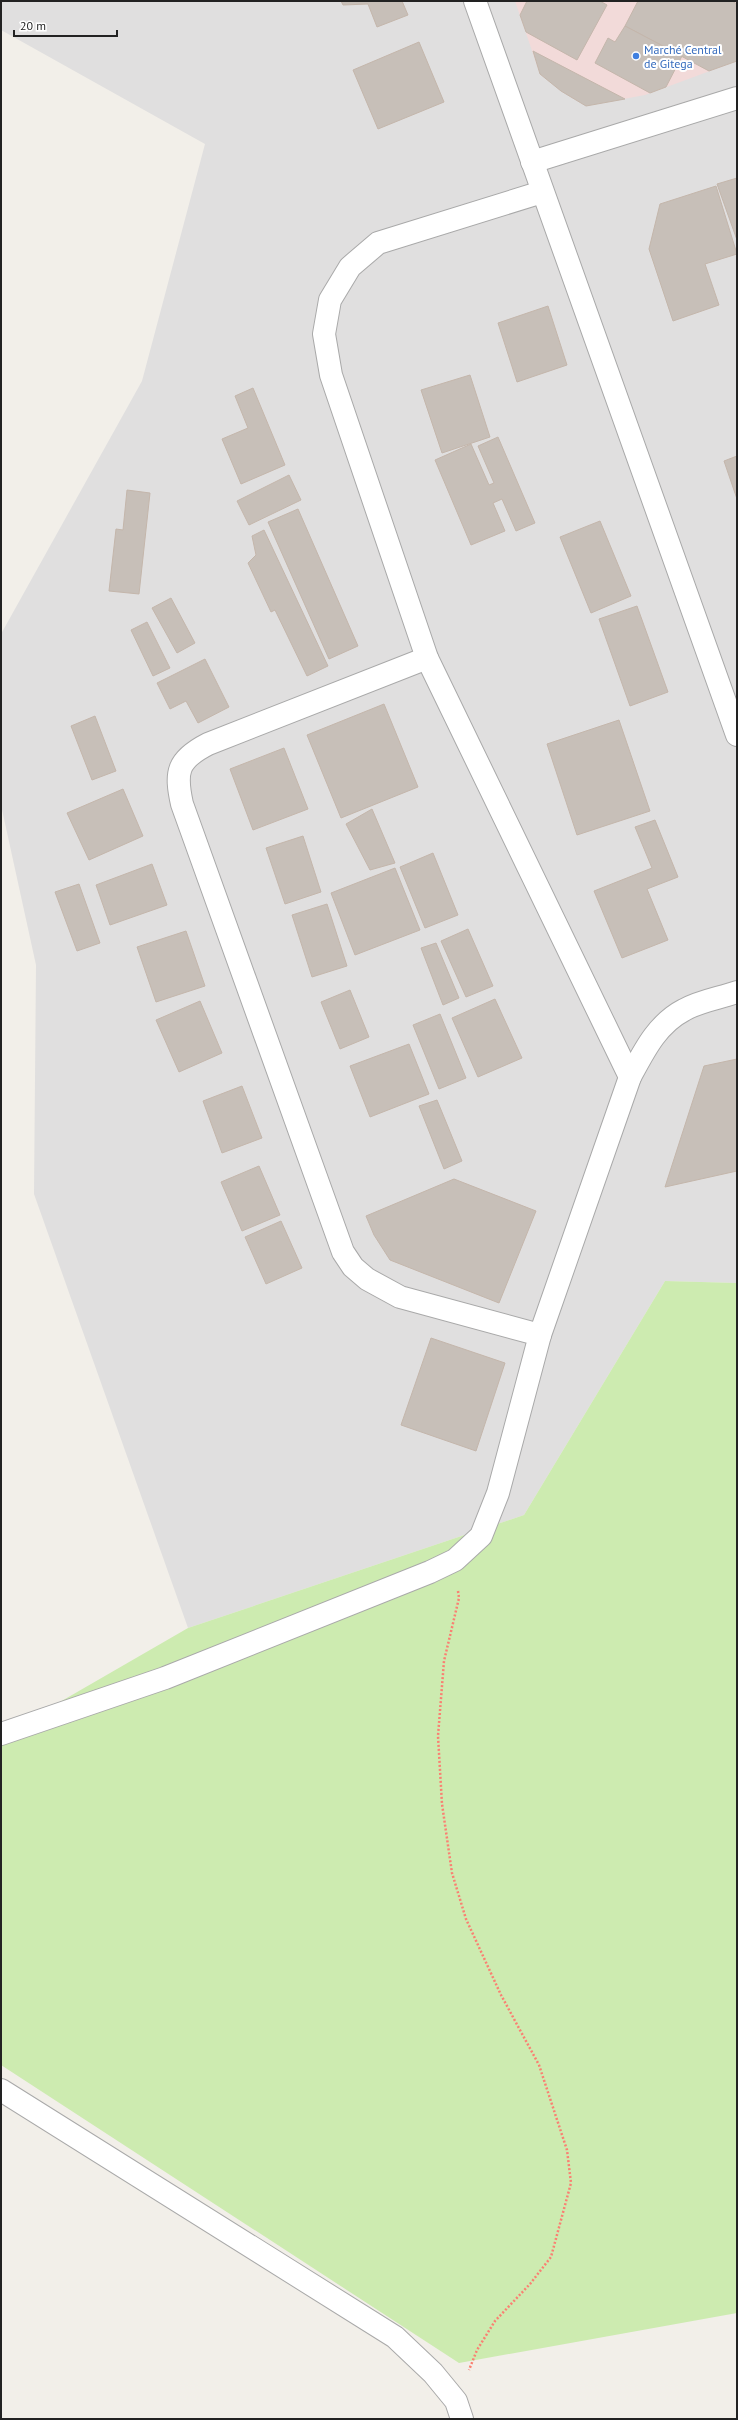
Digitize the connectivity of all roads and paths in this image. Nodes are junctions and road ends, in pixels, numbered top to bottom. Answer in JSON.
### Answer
{"nodes":[{"id":1,"x":475,"y":1,"type":"edge"},
{"id":2,"x":737,"y":98,"type":"edge"},
{"id":3,"x":532,"y":162,"type":"junction"},
{"id":4,"x":542,"y":192,"type":"junction"},
{"id":5,"x":427,"y":658,"type":"junction"},
{"id":6,"x":737,"y":735,"type":"edge"},
{"id":7,"x":737,"y":992,"type":"edge"},
{"id":8,"x":630,"y":1077,"type":"junction"},
{"id":9,"x":540,"y":1335,"type":"junction"},
{"id":10,"x":455,"y":1560,"type":"junction"},
{"id":11,"x":1,"y":1734,"type":"edge"},
{"id":12,"x":1,"y":2090,"type":"edge"},
{"id":13,"x":459,"y":2410,"type":"edge"}],
"edges":[{"from":1,"to":3,"type":"street"},
{"from":2,"to":3,"type":"street"},
{"from":3,"to":4,"type":"street"},
{"from":4,"to":5,"type":"street"},
{"from":4,"to":6,"type":"street"},
{"from":5,"to":8,"type":"street"},
{"from":5,"to":9,"type":"street"},
{"from":7,"to":8,"type":"street"},
{"from":8,"to":9,"type":"street"},
{"from":9,"to":10,"type":"street"},
{"from":10,"to":11,"type":"street"},
{"from":10,"to":13,"type":"path"},
{"from":12,"to":13,"type":"street"}]}
